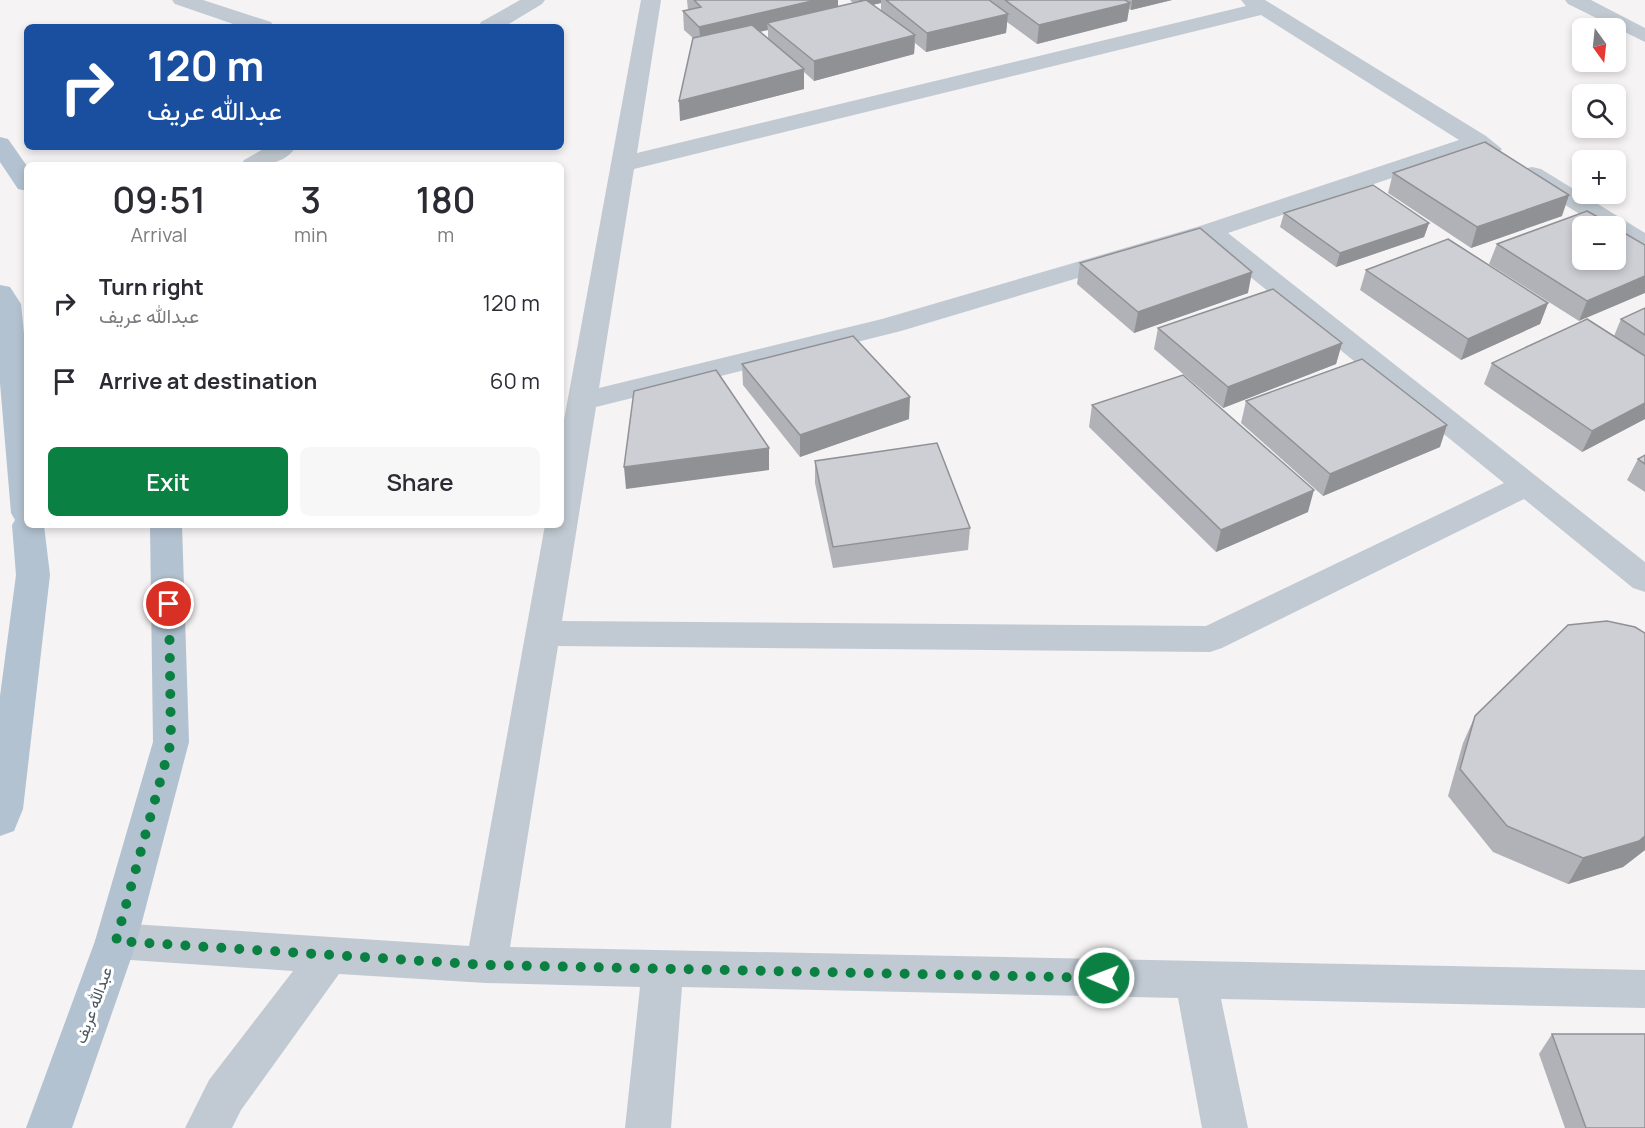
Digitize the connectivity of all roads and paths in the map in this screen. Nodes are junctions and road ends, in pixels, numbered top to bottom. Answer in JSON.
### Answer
{"nodes":[{"id":1,"x":182,"y":0,"type":"edge"},
{"id":2,"x":535,"y":0,"type":"edge"},
{"id":3,"x":651,"y":0,"type":"edge"},
{"id":4,"x":1575,"y":0,"type":"edge"},
{"id":5,"x":1258,"y":4,"type":"edge"},
{"id":6,"x":254,"y":24,"type":"edge"},
{"id":7,"x":494,"y":24,"type":"edge"},
{"id":8,"x":1645,"y":36,"type":"edge"},
{"id":9,"x":1478,"y":141,"type":"junction"},
{"id":10,"x":0,"y":144,"type":"edge"},
{"id":11,"x":279,"y":150,"type":"edge"},
{"id":12,"x":258,"y":162,"type":"edge"},
{"id":13,"x":623,"y":164,"type":"junction"},
{"id":14,"x":24,"y":180,"type":"edge"},
{"id":15,"x":1209,"y":231,"type":"junction"},
{"id":16,"x":1645,"y":244,"type":"edge"},
{"id":17,"x":0,"y":293,"type":"edge"},
{"id":18,"x":8,"y":399,"type":"edge"},
{"id":19,"x":582,"y":401,"type":"junction"},
{"id":20,"x":1525,"y":486,"type":"junction"},
{"id":21,"x":24,"y":495,"type":"edge"},
{"id":22,"x":564,"y":506,"type":"edge"},
{"id":23,"x":28,"y":528,"type":"edge"},
{"id":24,"x":166,"y":528,"type":"edge"},
{"id":25,"x":560,"y":528,"type":"edge"},
{"id":26,"x":1645,"y":580,"type":"edge"},
{"id":27,"x":542,"y":633,"type":"junction"},
{"id":28,"x":0,"y":820,"type":"edge"},
{"id":29,"x":116,"y":941,"type":"junction"},
{"id":30,"x":328,"y":955,"type":"junction"},
{"id":31,"x":486,"y":965,"type":"junction"},
{"id":32,"x":663,"y":969,"type":"junction"},
{"id":33,"x":1196,"y":980,"type":"junction"},
{"id":34,"x":1645,"y":989,"type":"edge"},
{"id":35,"x":49,"y":1128,"type":"edge"},
{"id":36,"x":208,"y":1128,"type":"edge"},
{"id":37,"x":648,"y":1128,"type":"edge"},
{"id":38,"x":1225,"y":1128,"type":"edge"}],
"edges":[{"from":1,"to":6,"type":"street"},
{"from":2,"to":7,"type":"street"},
{"from":3,"to":13,"type":"street"},
{"from":4,"to":8,"type":"street"},
{"from":5,"to":9,"type":"street"},
{"from":5,"to":13,"type":"street"},
{"from":9,"to":15,"type":"street"},
{"from":9,"to":16,"type":"street"},
{"from":10,"to":14,"type":"main road"},
{"from":11,"to":12,"type":"street"},
{"from":13,"to":19,"type":"street"},
{"from":15,"to":19,"type":"street"},
{"from":15,"to":20,"type":"street"},
{"from":17,"to":18,"type":"main road"},
{"from":18,"to":21,"type":"main road"},
{"from":19,"to":22,"type":"street"},
{"from":20,"to":26,"type":"street"},
{"from":20,"to":27,"type":"street"},
{"from":23,"to":28,"type":"main road"},
{"from":24,"to":29,"type":"main road","name":"عبدالله عريف"},
{"from":25,"to":27,"type":"street"},
{"from":27,"to":31,"type":"street"},
{"from":29,"to":30,"type":"street"},
{"from":29,"to":35,"type":"main road","name":"عبدالله عريف"},
{"from":30,"to":31,"type":"street"},
{"from":30,"to":36,"type":"street"},
{"from":31,"to":32,"type":"street"},
{"from":32,"to":33,"type":"street"},
{"from":32,"to":37,"type":"street"},
{"from":33,"to":34,"type":"street"},
{"from":33,"to":38,"type":"street"}]}
